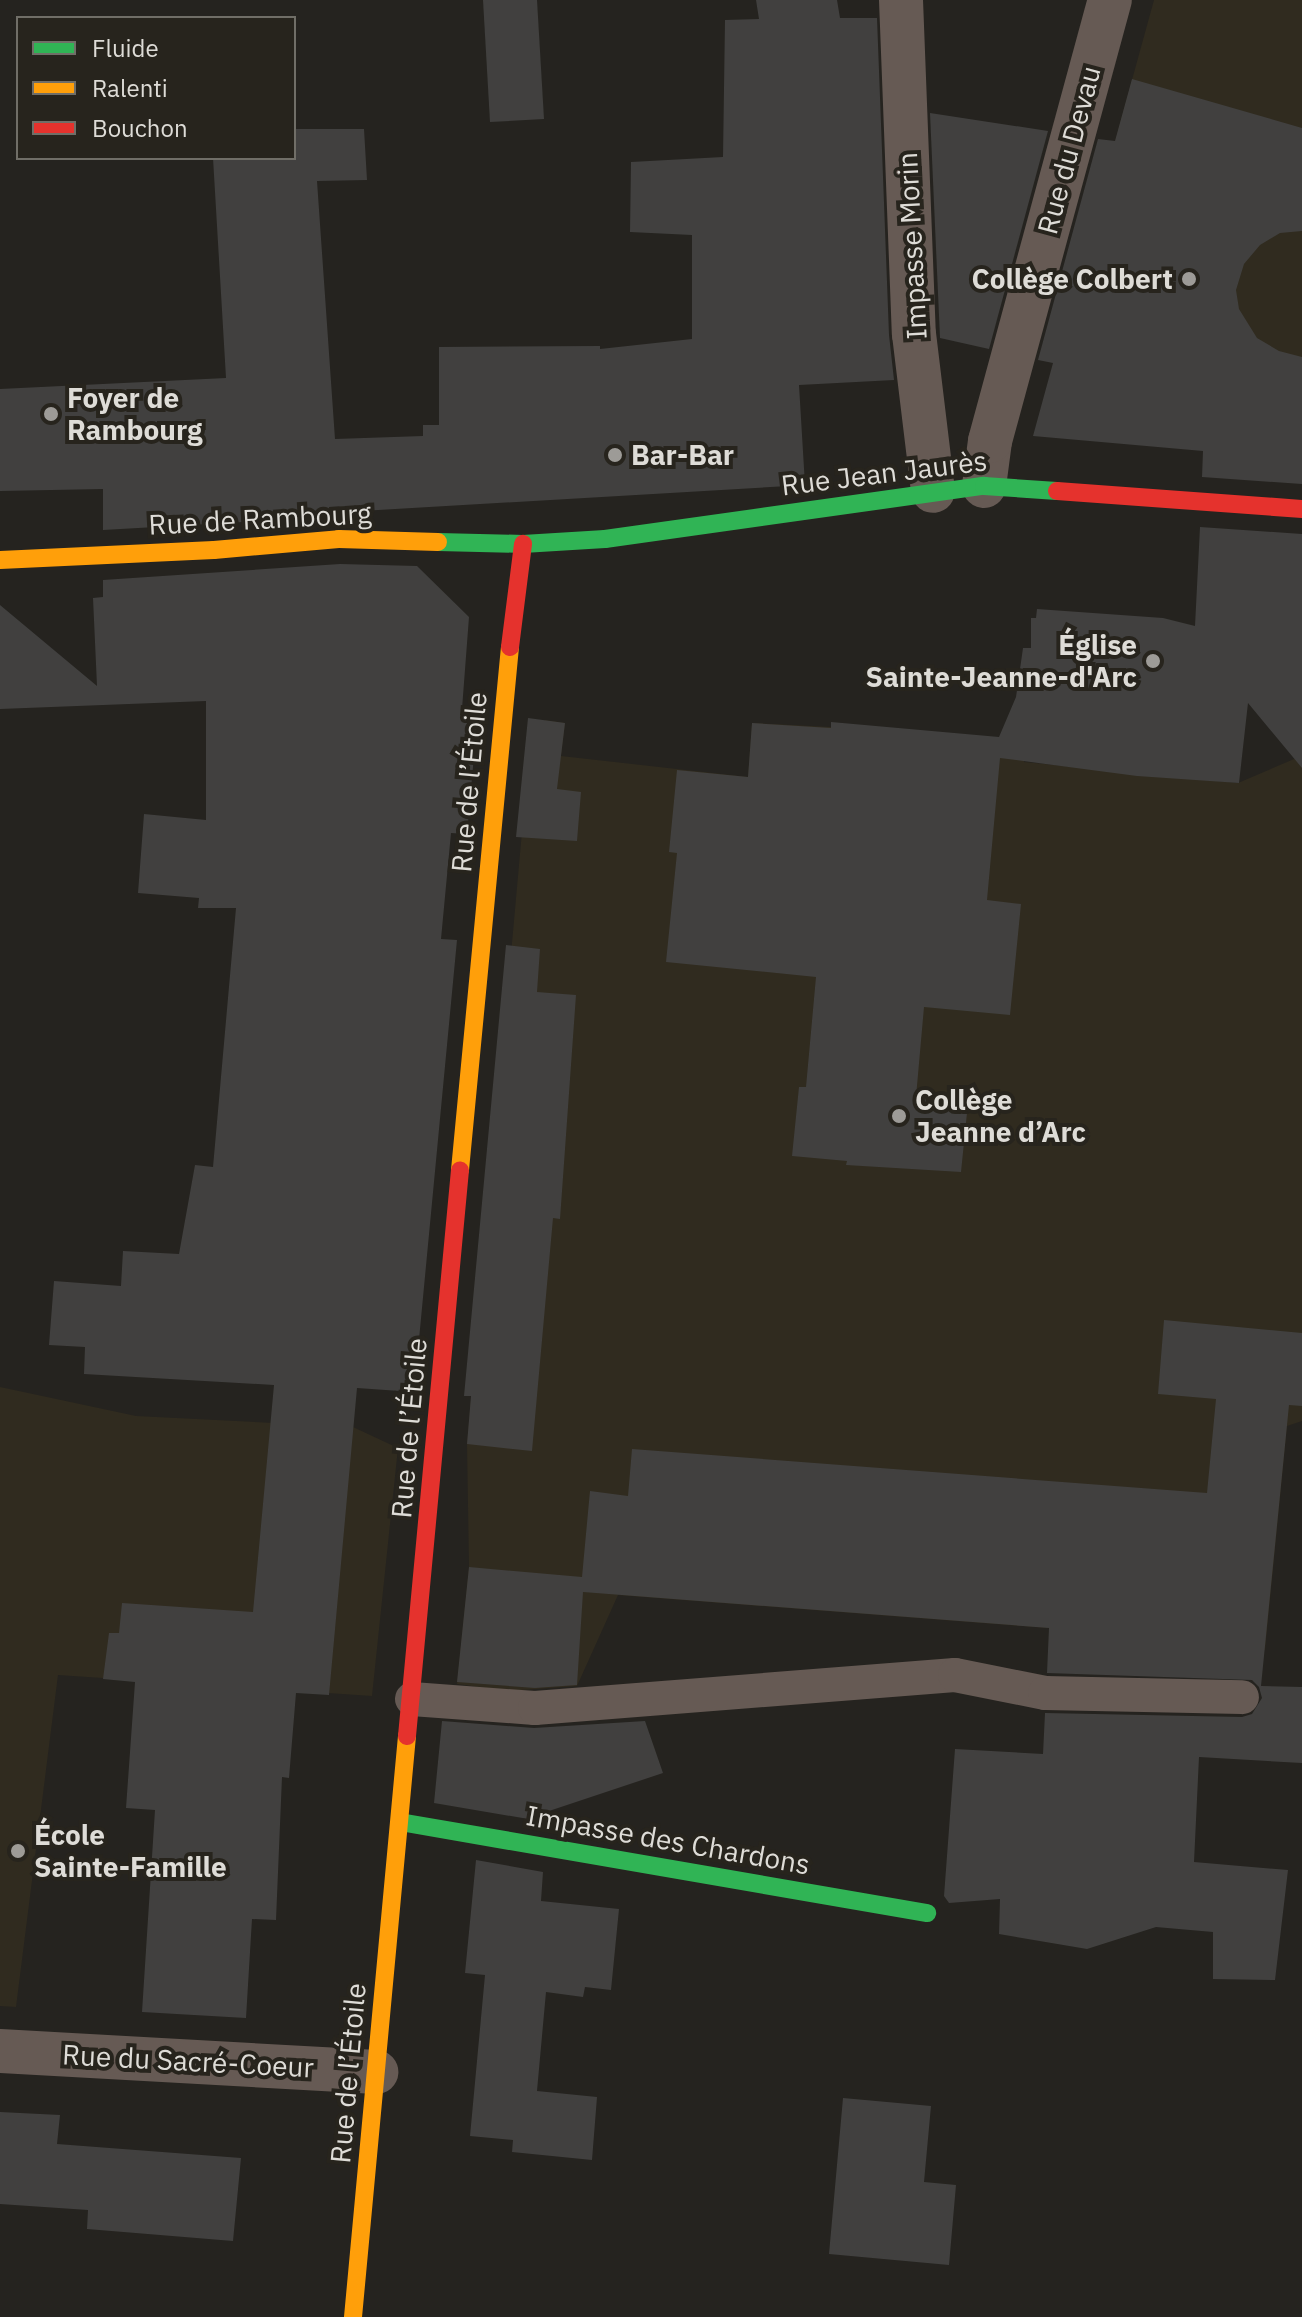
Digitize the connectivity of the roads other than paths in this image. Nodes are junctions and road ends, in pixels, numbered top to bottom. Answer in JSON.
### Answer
{"nodes":[{"id":1,"x":901,"y":0,"type":"edge"},
{"id":2,"x":1110,"y":0,"type":"edge"},
{"id":3,"x":984,"y":486,"type":"junction"},
{"id":4,"x":933,"y":491,"type":"junction"},
{"id":5,"x":1302,"y":509,"type":"edge"},
{"id":6,"x":523,"y":544,"type":"junction"},
{"id":7,"x":0,"y":560,"type":"edge"},
{"id":8,"x":1242,"y":1697,"type":"dead end"},
{"id":9,"x":412,"y":1699,"type":"junction"},
{"id":10,"x":400,"y":1822,"type":"junction"},
{"id":11,"x":927,"y":1913,"type":"dead end"},
{"id":12,"x":0,"y":2051,"type":"edge"},
{"id":13,"x":376,"y":2072,"type":"junction"},
{"id":14,"x":353,"y":2317,"type":"edge"}],
"edges":[{"from":1,"to":4,"type":"street","name":"Impasse Morin"},
{"from":2,"to":3,"type":"street","name":"Rue du Devau"},
{"from":3,"to":4,"type":"street","name":"Rue Jean Jaurès"},
{"from":3,"to":5,"type":"street","name":"Rue Jean Jaurès"},
{"from":4,"to":6,"type":"street","name":"Rue Jean Jaurès"},
{"from":6,"to":7,"type":"street","name":"Rue de Rambourg"},
{"from":6,"to":9,"type":"street","name":"Rue de l’Étoile"},
{"from":8,"to":9,"type":"lane"},
{"from":9,"to":10,"type":"street","name":"Rue de l’Étoile"},
{"from":10,"to":11,"type":"street","name":"Impasse des Chardons"},
{"from":10,"to":13,"type":"street","name":"Rue de l’Étoile"},
{"from":12,"to":13,"type":"street","name":"Rue du Sacré-Coeur"},
{"from":13,"to":14,"type":"street","name":"Rue de l’Étoile"}]}
